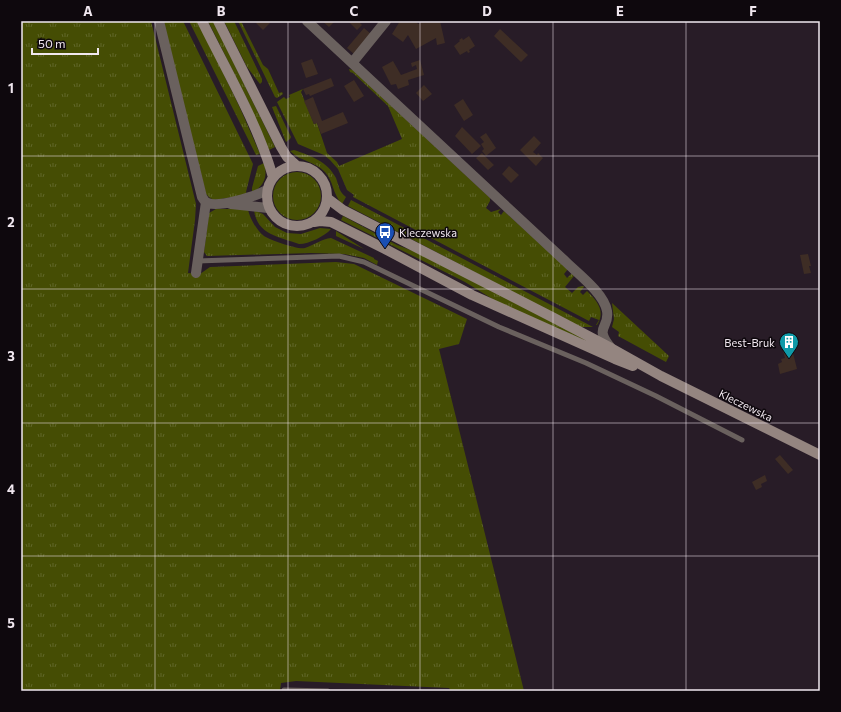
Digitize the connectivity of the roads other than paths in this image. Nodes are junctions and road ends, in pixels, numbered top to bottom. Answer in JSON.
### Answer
{"nodes":[{"id":1,"x":159,"y":21,"type":"edge"},
{"id":2,"x":202,"y":21,"type":"edge"},
{"id":3,"x":218,"y":21,"type":"edge"},
{"id":4,"x":307,"y":21,"type":"edge"},
{"id":5,"x":386,"y":21,"type":"edge"},
{"id":6,"x":352,"y":63,"type":"junction"},
{"id":7,"x":297,"y":166,"type":"junction"},
{"id":8,"x":273,"y":177,"type":"junction"},
{"id":9,"x":267,"y":190,"type":"junction"},
{"id":10,"x":327,"y":198,"type":"junction"},
{"id":11,"x":206,"y":202,"type":"junction"},
{"id":12,"x":227,"y":203,"type":"junction"},
{"id":13,"x":268,"y":208,"type":"junction"},
{"id":14,"x":314,"y":222,"type":"junction"},
{"id":15,"x":197,"y":261,"type":"junction"},
{"id":16,"x":196,"y":273,"type":"dead end"},
{"id":17,"x":602,"y":330,"type":"junction"},
{"id":18,"x":586,"y":334,"type":"junction"},
{"id":19,"x":611,"y":348,"type":"junction"},
{"id":20,"x":661,"y":376,"type":"junction"},
{"id":21,"x":742,"y":440,"type":"dead end"},
{"id":22,"x":820,"y":455,"type":"edge"},
{"id":23,"x":284,"y":691,"type":"edge"},
{"id":24,"x":308,"y":691,"type":"edge"},
{"id":25,"x":328,"y":691,"type":"edge"}],
"edges":[{"from":1,"to":11,"type":"street"},
{"from":2,"to":8,"type":"main road"},
{"from":3,"to":7,"type":"main road"},
{"from":4,"to":6,"type":"street"},
{"from":5,"to":6,"type":"street"},
{"from":6,"to":17,"type":"street"},
{"from":7,"to":8,"type":"main road"},
{"from":7,"to":10,"type":"main road"},
{"from":8,"to":9,"type":"main road"},
{"from":9,"to":12,"type":"street"},
{"from":9,"to":13,"type":"main road"},
{"from":10,"to":14,"type":"main road"},
{"from":10,"to":18,"type":"main road","name":"Kleczewska"},
{"from":11,"to":12,"type":"street"},
{"from":11,"to":15,"type":"street"},
{"from":12,"to":13,"type":"street"},
{"from":13,"to":14,"type":"main road"},
{"from":14,"to":20,"type":"main road","name":"Kleczewska"},
{"from":15,"to":16,"type":"street"},
{"from":15,"to":21,"type":"lane"},
{"from":17,"to":18,"type":"street"},
{"from":17,"to":19,"type":"street"},
{"from":18,"to":19,"type":"main road","name":"Kleczewska"},
{"from":19,"to":20,"type":"main road","name":"Kleczewska"},
{"from":20,"to":22,"type":"main road","name":"Kleczewska"},
{"from":23,"to":24,"type":"lane"},
{"from":24,"to":25,"type":"lane"}]}
